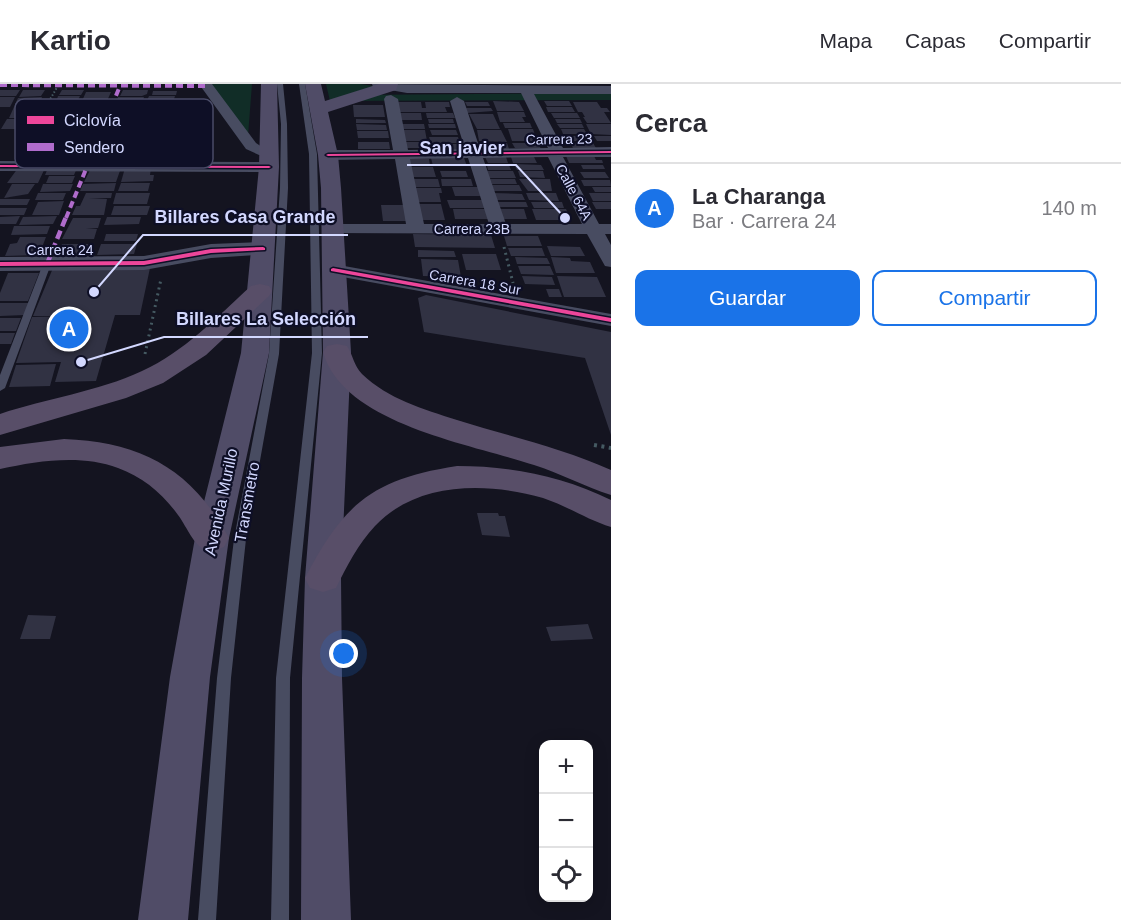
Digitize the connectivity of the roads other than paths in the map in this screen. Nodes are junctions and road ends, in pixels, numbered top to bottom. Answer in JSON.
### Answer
{"nodes":[{"id":1,"x":205,"y":84,"type":"edge"},
{"id":2,"x":269,"y":84,"type":"edge"},
{"id":3,"x":280,"y":84,"type":"edge"},
{"id":4,"x":302,"y":84,"type":"edge"},
{"id":5,"x":313,"y":84,"type":"edge"},
{"id":6,"x":387,"y":88,"type":"edge"},
{"id":7,"x":525,"y":90,"type":"junction"},
{"id":8,"x":610,"y":99,"type":"edge"},
{"id":9,"x":456,"y":101,"type":"dead end"},
{"id":10,"x":318,"y":109,"type":"junction"},
{"id":11,"x":611,"y":152,"type":"edge"},
{"id":12,"x":474,"y":153,"type":"junction"},
{"id":13,"x":556,"y":153,"type":"junction"},
{"id":14,"x":401,"y":154,"type":"junction"},
{"id":15,"x":328,"y":155,"type":"junction"},
{"id":16,"x":270,"y":159,"type":"junction"},
{"id":17,"x":213,"y":161,"type":"edge"},
{"id":18,"x":333,"y":229,"type":"junction"},
{"id":19,"x":416,"y":229,"type":"junction"},
{"id":20,"x":499,"y":229,"type":"junction"},
{"id":21,"x":602,"y":229,"type":"edge"},
{"id":22,"x":263,"y":249,"type":"junction"},
{"id":23,"x":611,"y":262,"type":"edge"},
{"id":24,"x":0,"y":264,"type":"edge"},
{"id":25,"x":47,"y":264,"type":"junction"},
{"id":26,"x":333,"y":270,"type":"junction"},
{"id":27,"x":260,"y":291,"type":"junction"},
{"id":28,"x":611,"y":320,"type":"edge"},
{"id":29,"x":337,"y":352,"type":"junction"},
{"id":30,"x":0,"y":388,"type":"edge"},
{"id":31,"x":0,"y":425,"type":"edge"},
{"id":32,"x":0,"y":458,"type":"edge"},
{"id":33,"x":611,"y":483,"type":"edge"},
{"id":34,"x":611,"y":515,"type":"edge"},
{"id":35,"x":212,"y":538,"type":"junction"},
{"id":36,"x":323,"y":578,"type":"junction"},
{"id":37,"x":207,"y":678,"type":"junction"},
{"id":38,"x":302,"y":678,"type":"junction"},
{"id":39,"x":163,"y":920,"type":"edge"},
{"id":40,"x":207,"y":920,"type":"edge"},
{"id":41,"x":280,"y":920,"type":"edge"},
{"id":42,"x":326,"y":920,"type":"edge"}],
"edges":[{"from":1,"to":16,"type":"street"},
{"from":2,"to":16,"type":"main road","name":"Avenida Murillo"},
{"from":3,"to":37,"type":"lane","name":"Transmetro"},
{"from":4,"to":38,"type":"lane"},
{"from":5,"to":10,"type":"main road"},
{"from":6,"to":7,"type":"street"},
{"from":6,"to":10,"type":"main road"},
{"from":6,"to":14,"type":"street"},
{"from":7,"to":8,"type":"street"},
{"from":7,"to":13,"type":"street","name":"Calle 64A"},
{"from":9,"to":12,"type":"street"},
{"from":10,"to":15,"type":"main road"},
{"from":11,"to":13,"type":"street","name":"Carrera 23"},
{"from":12,"to":13,"type":"street","name":"Carrera 23"},
{"from":12,"to":14,"type":"street","name":"Carrera 23"},
{"from":12,"to":20,"type":"street"},
{"from":13,"to":21,"type":"street","name":"Calle 64A"},
{"from":14,"to":15,"type":"street","name":"Carrera 23"},
{"from":14,"to":19,"type":"street"},
{"from":15,"to":18,"type":"main road"},
{"from":16,"to":17,"type":"street"},
{"from":16,"to":22,"type":"main road","name":"Avenida Murillo"},
{"from":18,"to":19,"type":"street","name":"Carrera 23B"},
{"from":18,"to":26,"type":"main road"},
{"from":19,"to":20,"type":"street","name":"Carrera 23B"},
{"from":20,"to":21,"type":"street","name":"Carrera 23B"},
{"from":21,"to":23,"type":"street","name":"Calle 64A"},
{"from":22,"to":25,"type":"street","name":"Carrera 24"},
{"from":22,"to":27,"type":"main road","name":"Avenida Murillo"},
{"from":24,"to":25,"type":"street","name":"Carrera 24"},
{"from":25,"to":30,"type":"lane"},
{"from":26,"to":28,"type":"street","name":"Carrera 18 Sur"},
{"from":26,"to":29,"type":"main road"},
{"from":27,"to":31,"type":"highway"},
{"from":27,"to":35,"type":"main road","name":"Avenida Murillo"},
{"from":29,"to":33,"type":"highway"},
{"from":29,"to":36,"type":"main road"},
{"from":32,"to":35,"type":"highway"},
{"from":34,"to":36,"type":"highway"},
{"from":35,"to":37,"type":"main road","name":"Avenida Murillo"},
{"from":36,"to":38,"type":"main road"},
{"from":37,"to":39,"type":"main road","name":"Avenida Murillo"},
{"from":37,"to":40,"type":"lane","name":"Transmetro"},
{"from":38,"to":41,"type":"lane"},
{"from":38,"to":42,"type":"main road"}]}
